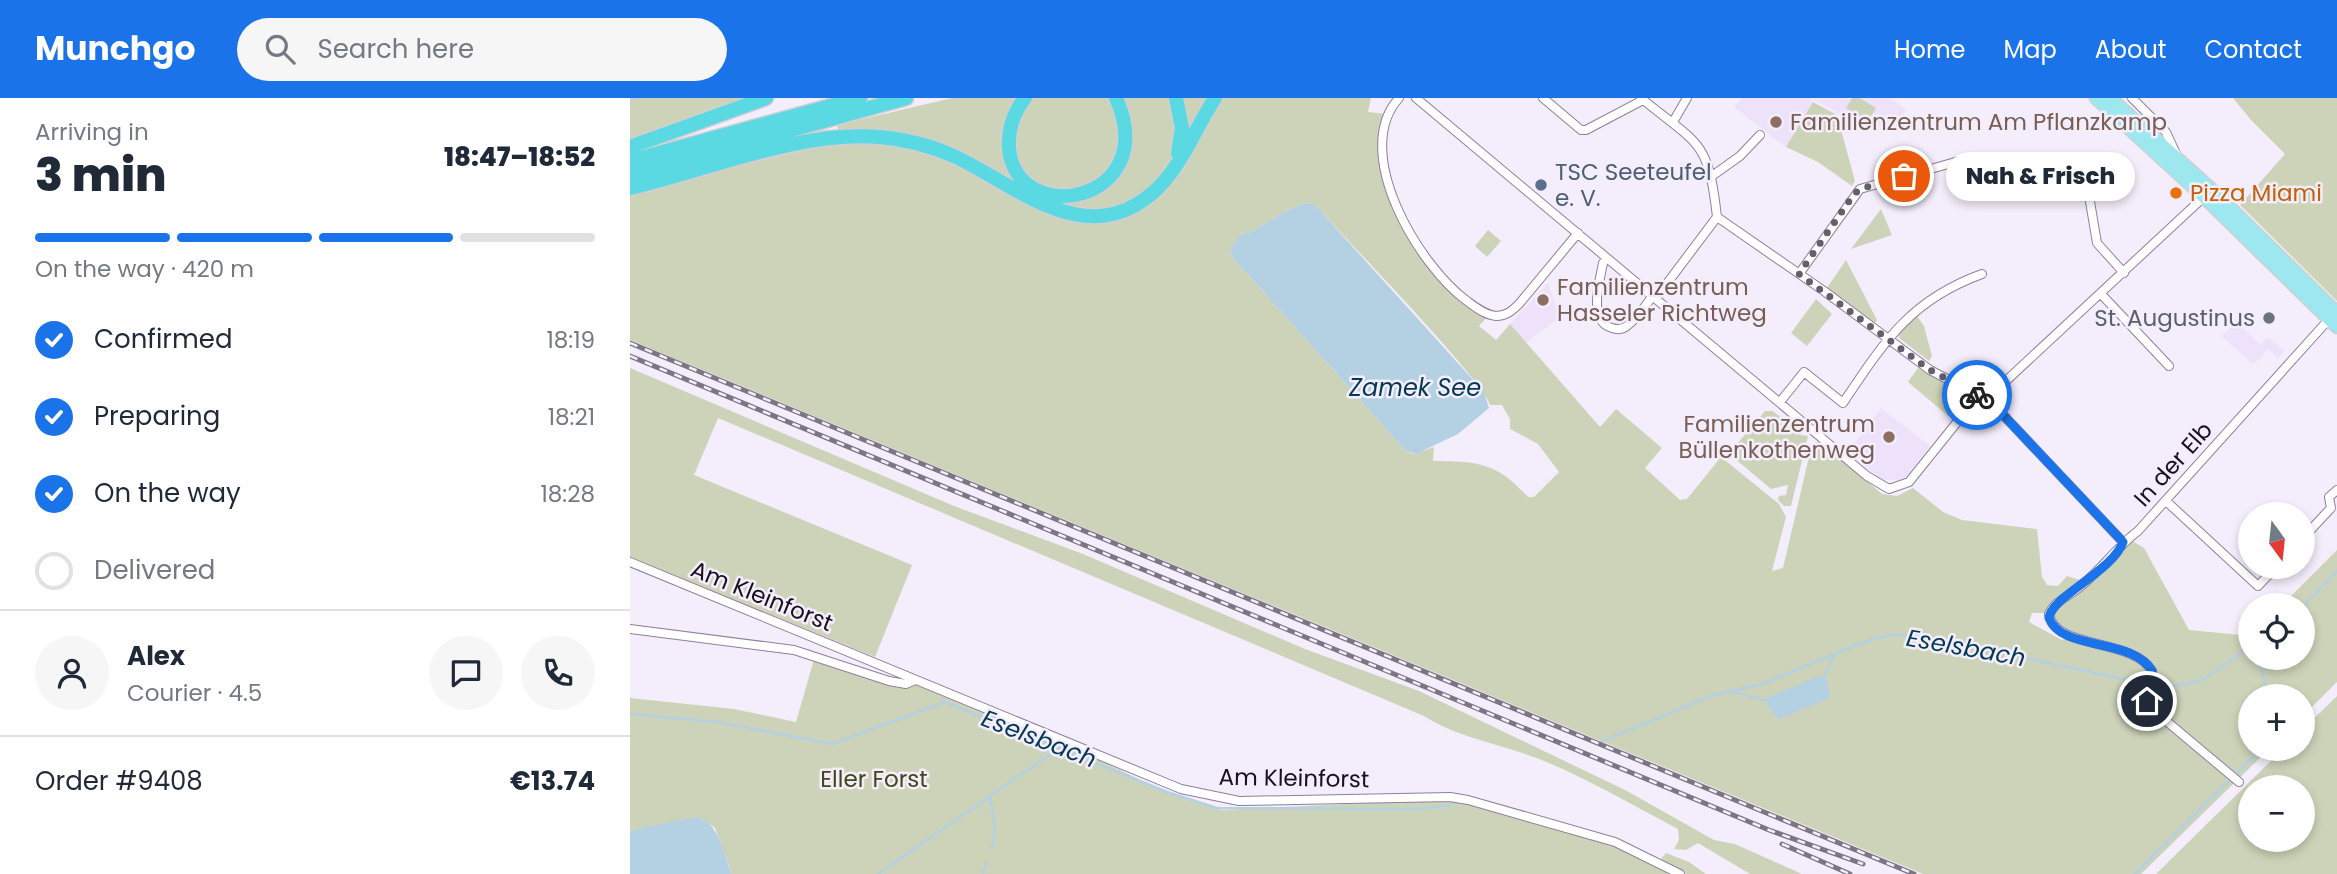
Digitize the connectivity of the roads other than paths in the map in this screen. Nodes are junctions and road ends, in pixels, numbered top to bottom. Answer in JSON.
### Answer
{"nodes":[{"id":1,"x":766,"y":98,"type":"edge"},
{"id":2,"x":860,"y":98,"type":"edge"},
{"id":3,"x":906,"y":98,"type":"edge"},
{"id":4,"x":1025,"y":98,"type":"edge"},
{"id":5,"x":1116,"y":98,"type":"edge"},
{"id":6,"x":1176,"y":98,"type":"edge"},
{"id":7,"x":1215,"y":98,"type":"edge"},
{"id":8,"x":1399,"y":98,"type":"edge"},
{"id":9,"x":1416,"y":98,"type":"edge"},
{"id":10,"x":1543,"y":98,"type":"edge"},
{"id":11,"x":1687,"y":98,"type":"edge"},
{"id":12,"x":2096,"y":98,"type":"edge"},
{"id":13,"x":2110,"y":98,"type":"edge"},
{"id":14,"x":2132,"y":98,"type":"edge"},
{"id":15,"x":1642,"y":99,"type":"edge"},
{"id":16,"x":1673,"y":122,"type":"junction"},
{"id":17,"x":1760,"y":135,"type":"dead end"},
{"id":18,"x":2157,"y":140,"type":"junction"},
{"id":19,"x":630,"y":147,"type":"edge"},
{"id":20,"x":630,"y":161,"type":"edge"},
{"id":21,"x":1174,"y":164,"type":"junction"},
{"id":22,"x":630,"y":175,"type":"edge"},
{"id":23,"x":1712,"y":176,"type":"junction"},
{"id":24,"x":630,"y":188,"type":"edge"},
{"id":25,"x":2208,"y":193,"type":"junction"},
{"id":26,"x":1717,"y":218,"type":"junction"},
{"id":27,"x":1578,"y":233,"type":"junction"},
{"id":28,"x":1607,"y":258,"type":"junction"},
{"id":29,"x":2124,"y":273,"type":"junction"},
{"id":30,"x":1799,"y":274,"type":"junction"},
{"id":31,"x":1982,"y":274,"type":"dead end"},
{"id":32,"x":2101,"y":294,"type":"junction"},
{"id":33,"x":1654,"y":297,"type":"junction"},
{"id":34,"x":2335,"y":318,"type":"edge"},
{"id":35,"x":1888,"y":338,"type":"junction"},
{"id":36,"x":2169,"y":366,"type":"dead end"},
{"id":37,"x":1986,"y":398,"type":"junction"},
{"id":38,"x":1780,"y":402,"type":"junction"},
{"id":39,"x":2337,"y":490,"type":"edge"},
{"id":40,"x":2166,"y":501,"type":"junction"},
{"id":41,"x":2334,"y":508,"type":"edge"},
{"id":42,"x":2315,"y":526,"type":"edge"},
{"id":43,"x":2123,"y":542,"type":"junction"},
{"id":44,"x":630,"y":562,"type":"edge"},
{"id":45,"x":2238,"y":568,"type":"edge"},
{"id":46,"x":2250,"y":579,"type":"edge"},
{"id":47,"x":2265,"y":579,"type":"edge"},
{"id":48,"x":630,"y":629,"type":"edge"},
{"id":49,"x":879,"y":665,"type":"junction"},
{"id":50,"x":874,"y":676,"type":"junction"},
{"id":51,"x":915,"y":680,"type":"junction"},
{"id":52,"x":2236,"y":779,"type":"dead end"},
{"id":53,"x":1681,"y":874,"type":"edge"}],
"edges":[{"from":1,"to":19,"type":"highway"},
{"from":2,"to":20,"type":"highway"},
{"from":3,"to":22,"type":"highway"},
{"from":4,"to":5,"type":"highway"},
{"from":6,"to":21,"type":"highway"},
{"from":7,"to":21,"type":"highway"},
{"from":8,"to":27,"type":"street"},
{"from":9,"to":27,"type":"street"},
{"from":10,"to":15,"type":"street"},
{"from":11,"to":16,"type":"street"},
{"from":12,"to":18,"type":"main road"},
{"from":13,"to":18,"type":"main road"},
{"from":14,"to":18,"type":"street"},
{"from":15,"to":16,"type":"street"},
{"from":16,"to":23,"type":"street"},
{"from":17,"to":23,"type":"street"},
{"from":18,"to":25,"type":"main road"},
{"from":18,"to":25,"type":"main road"},
{"from":21,"to":24,"type":"highway"},
{"from":23,"to":26,"type":"street"},
{"from":25,"to":29,"type":"street"},
{"from":25,"to":34,"type":"main road"},
{"from":26,"to":30,"type":"street"},
{"from":26,"to":33,"type":"street"},
{"from":27,"to":28,"type":"street"},
{"from":28,"to":33,"type":"street"},
{"from":28,"to":33,"type":"street"},
{"from":29,"to":30,"type":"street"},
{"from":29,"to":32,"type":"street"},
{"from":30,"to":35,"type":"street"},
{"from":31,"to":35,"type":"street"},
{"from":32,"to":36,"type":"street"},
{"from":32,"to":37,"type":"street"},
{"from":33,"to":38,"type":"street"},
{"from":34,"to":40,"type":"street","name":"In der Elb"},
{"from":35,"to":37,"type":"street"},
{"from":35,"to":38,"type":"street"},
{"from":37,"to":38,"type":"street"},
{"from":37,"to":43,"type":"street"},
{"from":39,"to":41,"type":"street"},
{"from":40,"to":43,"type":"street","name":"In der Elb"},
{"from":40,"to":45,"type":"street"},
{"from":41,"to":42,"type":"street"},
{"from":43,"to":52,"type":"street","name":"In der Elb"},
{"from":44,"to":49,"type":"street","name":"Am Kleinforst"},
{"from":46,"to":47,"type":"street"},
{"from":48,"to":50,"type":"street","name":"Am Kleinforst"},
{"from":49,"to":50,"type":"street"},
{"from":49,"to":51,"type":"street","name":"Am Kleinforst"},
{"from":50,"to":51,"type":"street","name":"Am Kleinforst"},
{"from":51,"to":53,"type":"street","name":"Am Kleinforst"}]}
